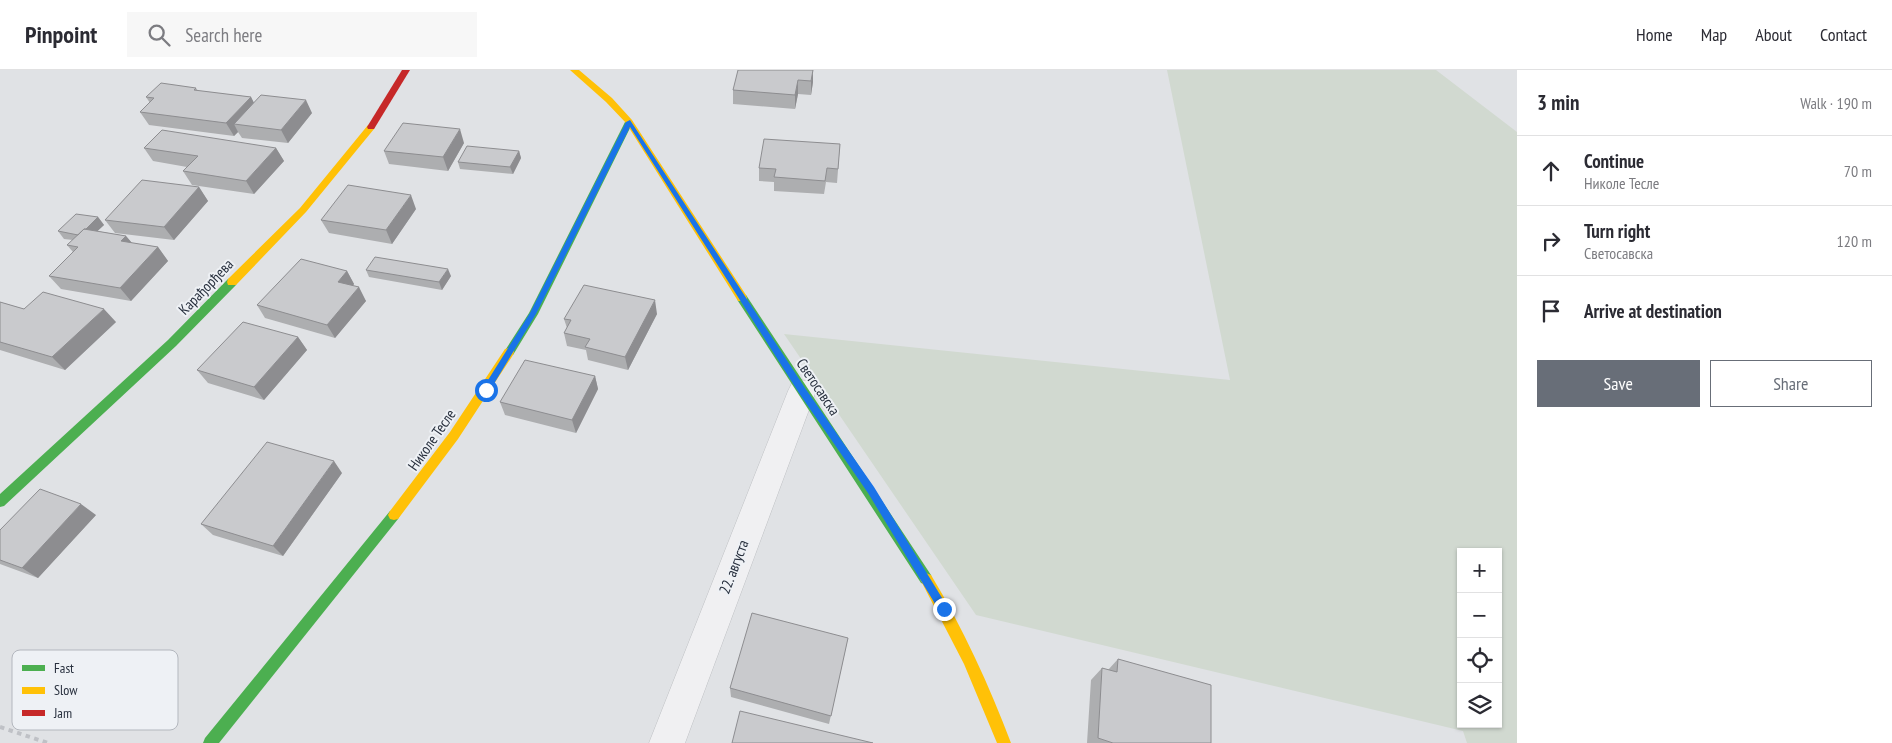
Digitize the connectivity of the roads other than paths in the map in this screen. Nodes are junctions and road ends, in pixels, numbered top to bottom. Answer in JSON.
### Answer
{"nodes":[{"id":1,"x":406,"y":70,"type":"edge"},
{"id":2,"x":574,"y":70,"type":"edge"},
{"id":3,"x":630,"y":122,"type":"junction"},
{"id":4,"x":802,"y":391,"type":"junction"},
{"id":5,"x":0,"y":502,"type":"edge"},
{"id":6,"x":210,"y":743,"type":"edge"},
{"id":7,"x":667,"y":743,"type":"edge"},
{"id":8,"x":1004,"y":743,"type":"edge"}],
"edges":[{"from":1,"to":5,"type":"street","name":"Карађорђева"},
{"from":2,"to":3,"type":"street","name":"Светосавска"},
{"from":3,"to":4,"type":"street","name":"Светосавска"},
{"from":3,"to":6,"type":"street","name":"Николе Тесле"},
{"from":4,"to":7,"type":"street","name":"22. августа"},
{"from":4,"to":8,"type":"street","name":"Светосавска"}]}
